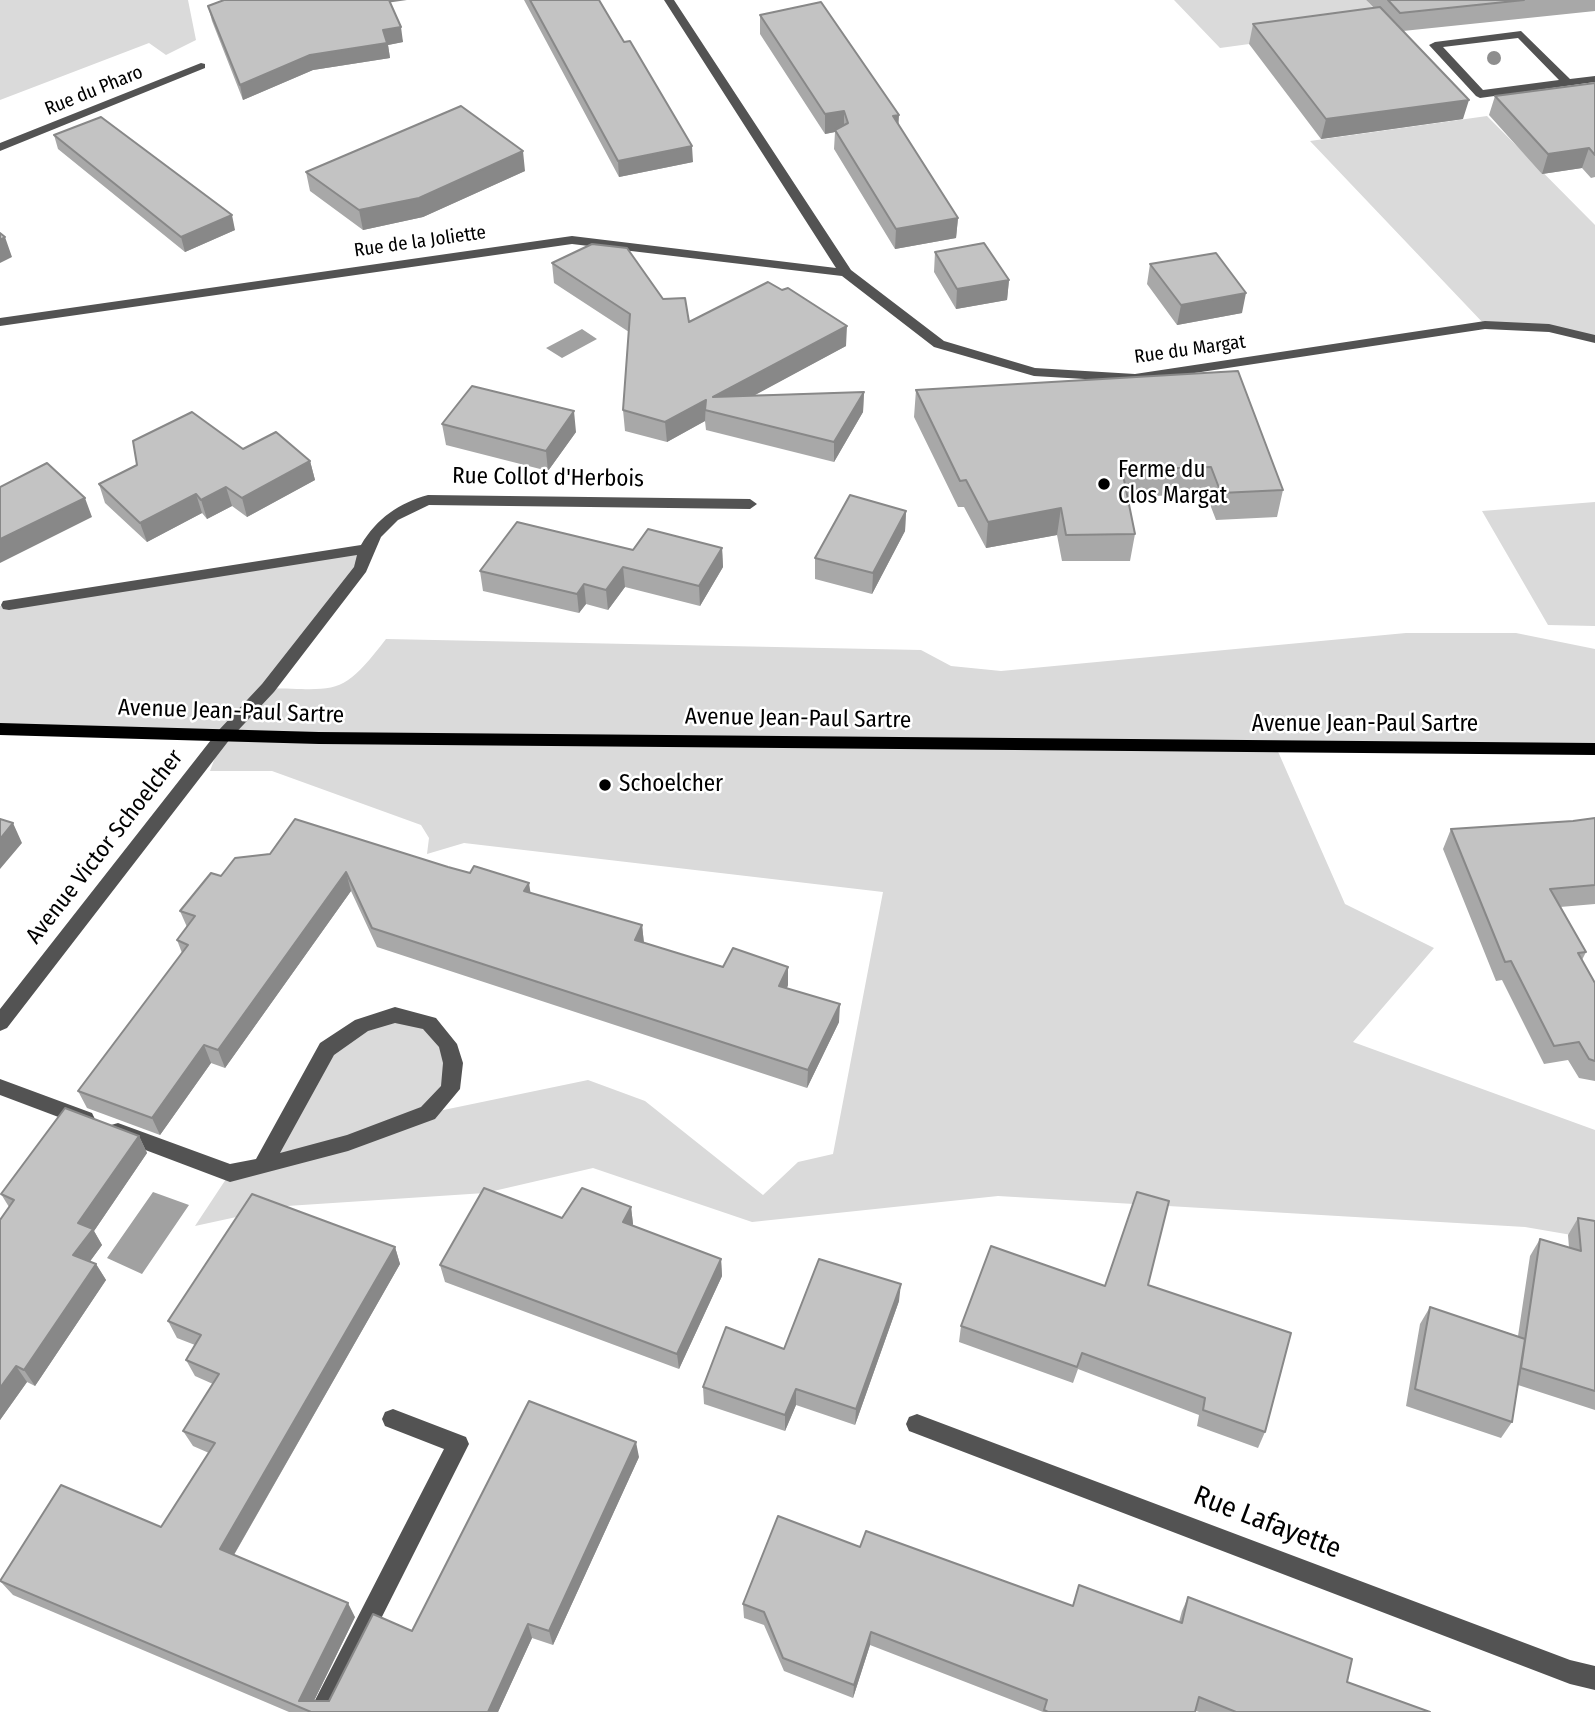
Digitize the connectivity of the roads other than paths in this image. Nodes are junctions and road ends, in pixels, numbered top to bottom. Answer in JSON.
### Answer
{"nodes":[{"id":1,"x":669,"y":0,"type":"edge"},
{"id":2,"x":201,"y":66,"type":"dead end"},
{"id":3,"x":1595,"y":79,"type":"edge"},
{"id":4,"x":1568,"y":83,"type":"junction"},
{"id":5,"x":0,"y":147,"type":"edge"},
{"id":6,"x":846,"y":273,"type":"junction"},
{"id":7,"x":0,"y":322,"type":"edge"},
{"id":8,"x":1595,"y":339,"type":"edge"},
{"id":9,"x":750,"y":504,"type":"dead end"},
{"id":10,"x":365,"y":549,"type":"junction"},
{"id":11,"x":9,"y":605,"type":"dead end"},
{"id":12,"x":0,"y":729,"type":"edge"},
{"id":13,"x":224,"y":735,"type":"junction"},
{"id":14,"x":1595,"y":749,"type":"edge"},
{"id":15,"x":0,"y":1023,"type":"edge"},
{"id":16,"x":0,"y":1087,"type":"edge"},
{"id":17,"x":262,"y":1166,"type":"junction"},
{"id":18,"x":393,"y":1419,"type":"dead end"},
{"id":19,"x":917,"y":1424,"type":"dead end"},
{"id":20,"x":1595,"y":1678,"type":"edge"},
{"id":21,"x":321,"y":1712,"type":"edge"}],
"edges":[{"from":1,"to":6,"type":"street","name":"Rue du Margat"},
{"from":2,"to":5,"type":"street","name":"Rue du Pharo"},
{"from":3,"to":4,"type":"street"},
{"from":4,"to":4,"type":"street"},
{"from":6,"to":7,"type":"street","name":"Rue de la Joliette"},
{"from":6,"to":8,"type":"street","name":"Rue du Margat"},
{"from":9,"to":10,"type":"street","name":"Rue Collot d'Herbois"},
{"from":10,"to":11,"type":"street"},
{"from":10,"to":13,"type":"street","name":"Rue Collot d'Herbois"},
{"from":12,"to":13,"type":"main road","name":"Avenue Jean-Paul Sartre"},
{"from":13,"to":14,"type":"main road","name":"Avenue Jean-Paul Sartre"},
{"from":13,"to":15,"type":"street","name":"Avenue Victor Schoelcher"},
{"from":16,"to":17,"type":"street"},
{"from":17,"to":17,"type":"street"},
{"from":18,"to":21,"type":"street"},
{"from":19,"to":20,"type":"street","name":"Rue Lafayette"}]}
